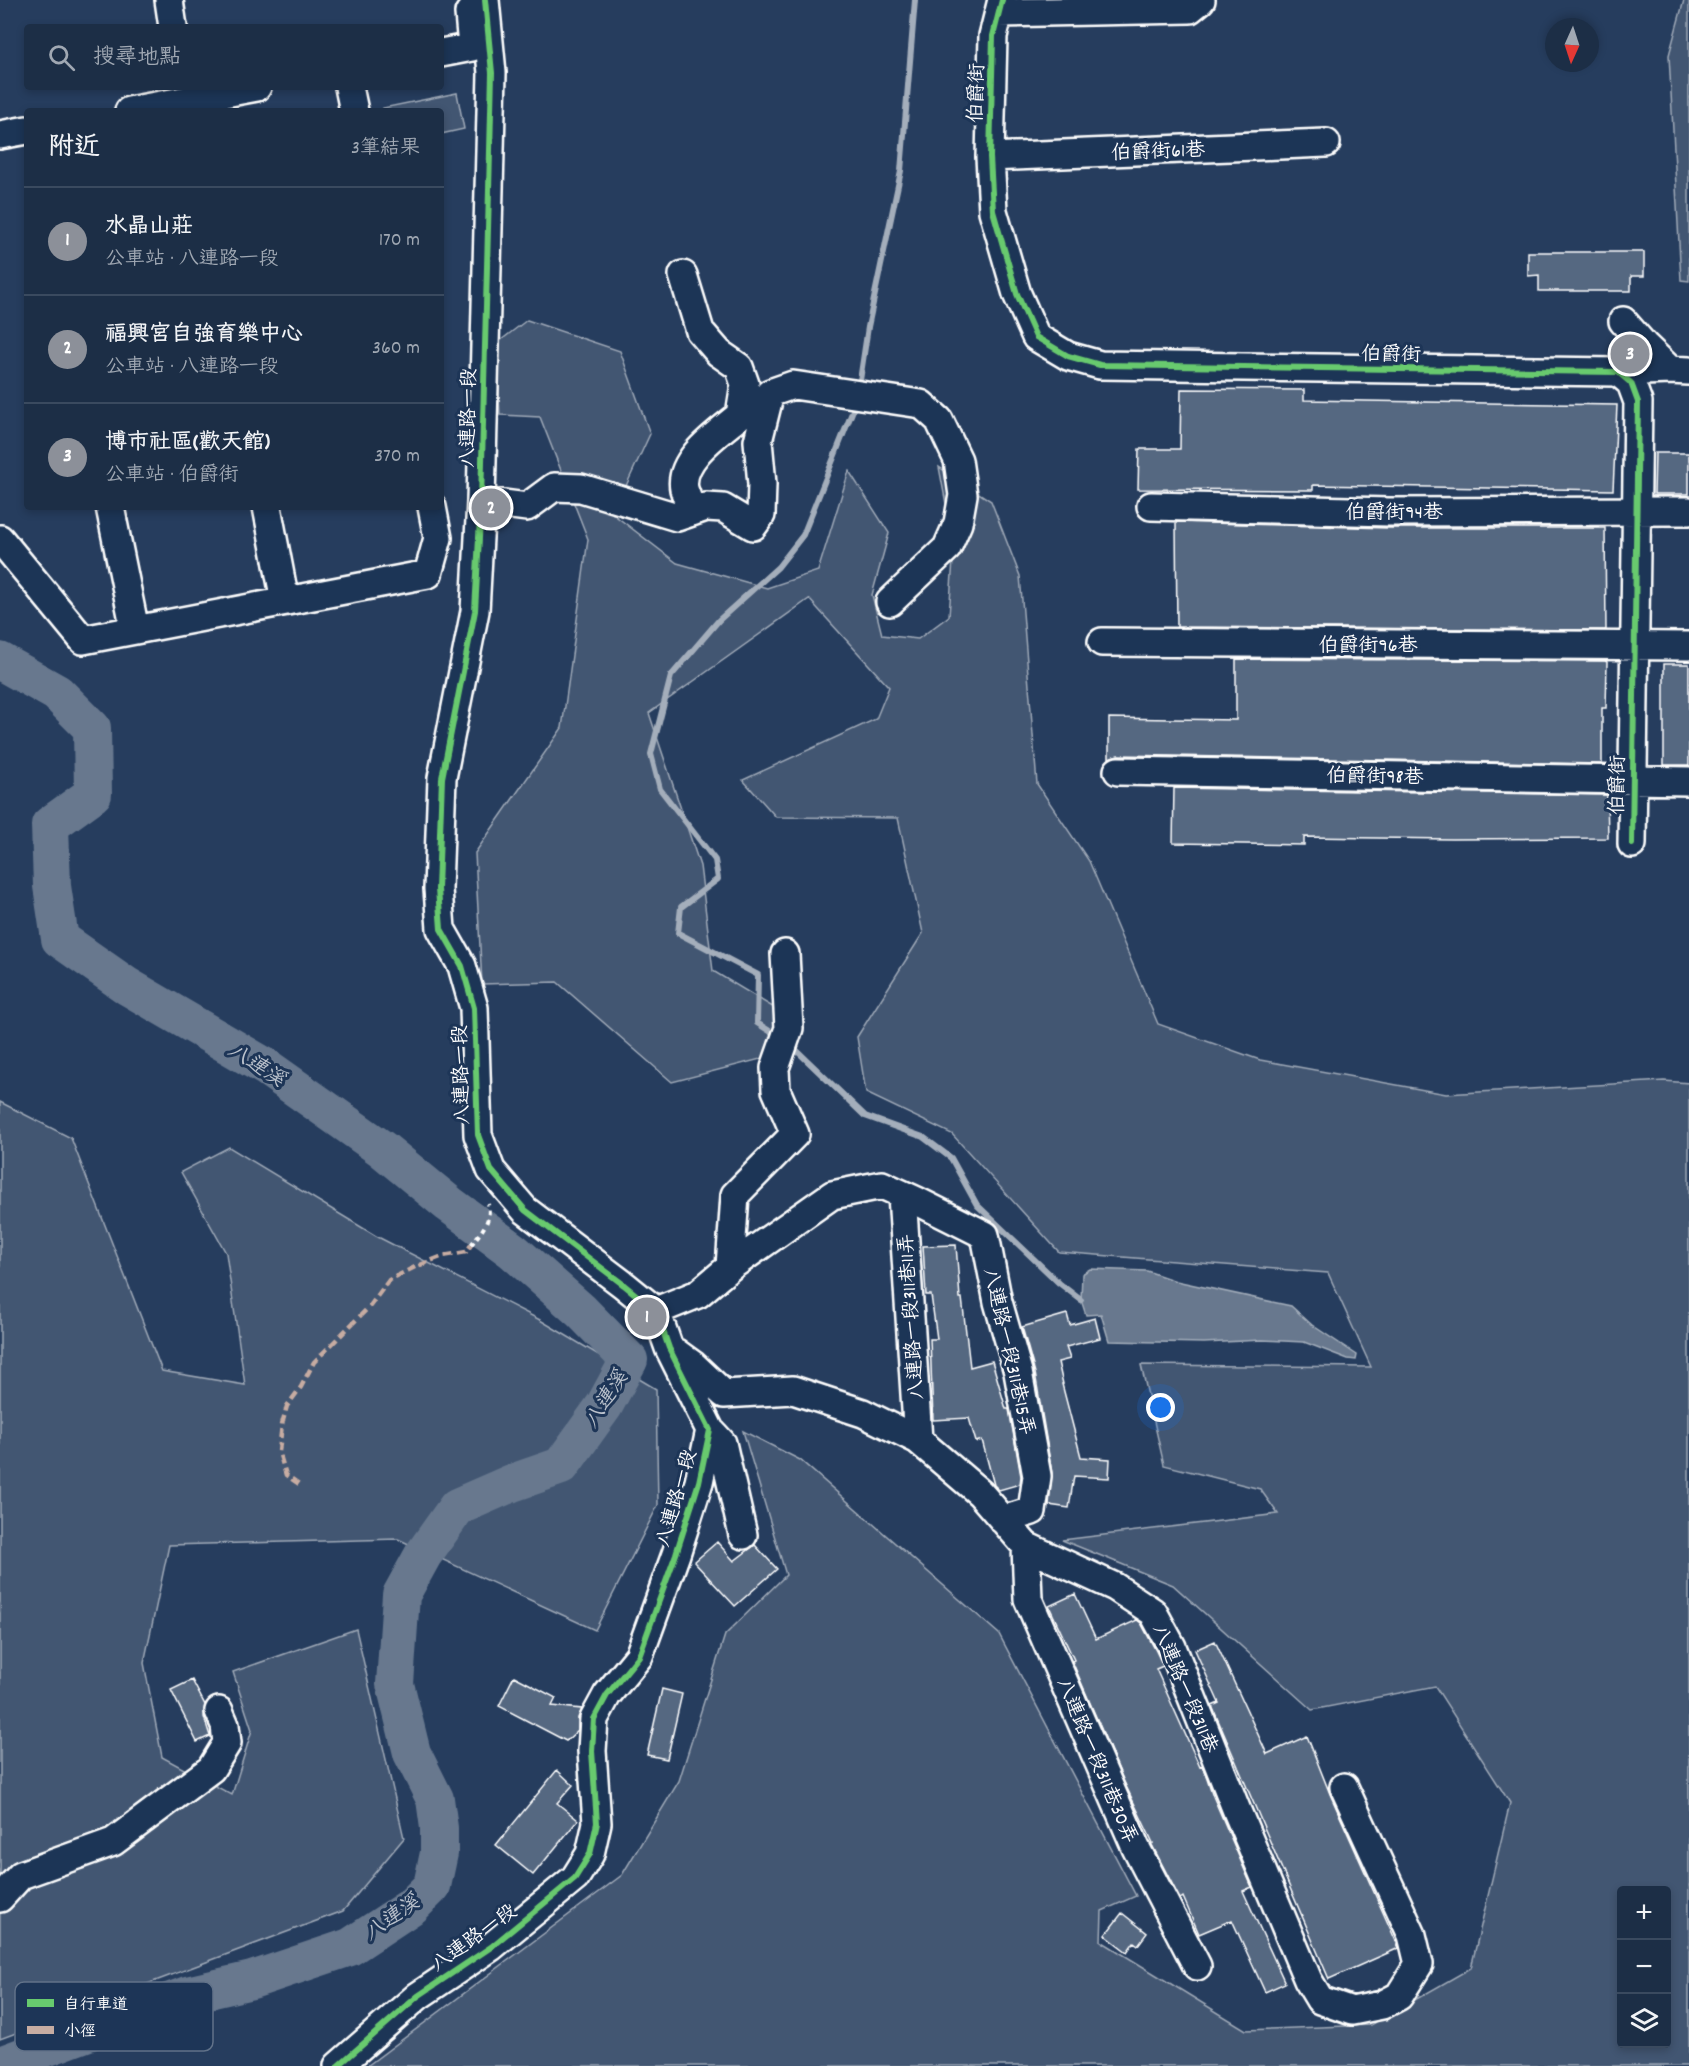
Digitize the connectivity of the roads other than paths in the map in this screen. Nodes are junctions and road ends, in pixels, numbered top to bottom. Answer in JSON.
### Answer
{"nodes":[{"id":1,"x":169,"y":0,"type":"edge"},
{"id":2,"x":467,"y":0,"type":"edge"},
{"id":3,"x":485,"y":0,"type":"edge"},
{"id":4,"x":1201,"y":0,"type":"edge"},
{"id":5,"x":1001,"y":6,"type":"edge"},
{"id":6,"x":173,"y":24,"type":"edge"},
{"id":7,"x":444,"y":52,"type":"edge"},
{"id":8,"x":239,"y":90,"type":"edge"},
{"id":9,"x":350,"y":90,"type":"edge"},
{"id":10,"x":186,"y":99,"type":"edge"},
{"id":11,"x":143,"y":108,"type":"edge"},
{"id":12,"x":353,"y":108,"type":"edge"},
{"id":13,"x":24,"y":131,"type":"edge"},
{"id":14,"x":0,"y":135,"type":"edge"},
{"id":15,"x":1326,"y":143,"type":"dead end"},
{"id":16,"x":990,"y":157,"type":"junction"},
{"id":17,"x":683,"y":275,"type":"dead end"},
{"id":18,"x":1623,"y":321,"type":"dead end"},
{"id":19,"x":1679,"y":370,"type":"edge"},
{"id":20,"x":1618,"y":372,"type":"junction"},
{"id":21,"x":482,"y":501,"type":"junction"},
{"id":22,"x":1151,"y":506,"type":"dead end"},
{"id":23,"x":111,"y":510,"type":"edge"},
{"id":24,"x":268,"y":510,"type":"edge"},
{"id":25,"x":433,"y":510,"type":"edge"},
{"id":26,"x":1637,"y":510,"type":"junction"},
{"id":27,"x":1689,"y":511,"type":"edge"},
{"id":28,"x":693,"y":512,"type":"junction"},
{"id":29,"x":0,"y":539,"type":"edge"},
{"id":30,"x":285,"y":601,"type":"junction"},
{"id":31,"x":890,"y":602,"type":"dead end"},
{"id":32,"x":135,"y":630,"type":"junction"},
{"id":33,"x":1102,"y":642,"type":"dead end"},
{"id":34,"x":1635,"y":646,"type":"junction"},
{"id":35,"x":1689,"y":646,"type":"edge"},
{"id":36,"x":1118,"y":771,"type":"dead end"},
{"id":37,"x":1633,"y":779,"type":"junction"},
{"id":38,"x":1689,"y":781,"type":"edge"},
{"id":39,"x":1632,"y":844,"type":"dead end"},
{"id":40,"x":785,"y":954,"type":"dead end"},
{"id":41,"x":909,"y":1198,"type":"junction"},
{"id":42,"x":730,"y":1267,"type":"junction"},
{"id":43,"x":656,"y":1311,"type":"junction"},
{"id":44,"x":669,"y":1348,"type":"junction"},
{"id":45,"x":710,"y":1430,"type":"junction"},
{"id":46,"x":918,"y":1440,"type":"junction"},
{"id":47,"x":1003,"y":1520,"type":"junction"},
{"id":48,"x":742,"y":1535,"type":"dead end"},
{"id":49,"x":1026,"y":1546,"type":"junction"},
{"id":50,"x":219,"y":1711,"type":"dead end"},
{"id":51,"x":1344,"y":1787,"type":"dead end"},
{"id":52,"x":0,"y":1898,"type":"edge"},
{"id":53,"x":1197,"y":1966,"type":"dead end"},
{"id":54,"x":338,"y":2066,"type":"edge"}],
"edges":[{"from":1,"to":6,"type":"street"},
{"from":2,"to":7,"type":"street"},
{"from":3,"to":21,"type":"street","name":"八連路一段"},
{"from":4,"to":5,"type":"street"},
{"from":5,"to":16,"type":"street","name":"伯爵街"},
{"from":8,"to":10,"type":"street"},
{"from":9,"to":12,"type":"street"},
{"from":10,"to":11,"type":"street"},
{"from":13,"to":14,"type":"street"},
{"from":15,"to":16,"type":"street","name":"伯爵街61巷"},
{"from":16,"to":20,"type":"street","name":"伯爵街"},
{"from":17,"to":28,"type":"street"},
{"from":18,"to":19,"type":"street"},
{"from":19,"to":20,"type":"street"},
{"from":20,"to":26,"type":"street","name":"伯爵街"},
{"from":21,"to":28,"type":"street"},
{"from":21,"to":43,"type":"street","name":"八連路一段"},
{"from":22,"to":26,"type":"street","name":"伯爵街94巷"},
{"from":23,"to":32,"type":"street"},
{"from":24,"to":30,"type":"street"},
{"from":25,"to":30,"type":"street"},
{"from":26,"to":27,"type":"street","name":"伯爵街94巷"},
{"from":26,"to":34,"type":"street","name":"伯爵街"},
{"from":28,"to":31,"type":"street"},
{"from":29,"to":32,"type":"street"},
{"from":30,"to":32,"type":"street"},
{"from":33,"to":34,"type":"street","name":"伯爵街96巷"},
{"from":34,"to":35,"type":"street","name":"伯爵街96巷"},
{"from":34,"to":37,"type":"street","name":"伯爵街"},
{"from":36,"to":37,"type":"street","name":"伯爵街98巷"},
{"from":37,"to":38,"type":"street","name":"伯爵街98巷"},
{"from":37,"to":39,"type":"street","name":"伯爵街"},
{"from":40,"to":42,"type":"street"},
{"from":41,"to":42,"type":"street"},
{"from":41,"to":46,"type":"street","name":"八連路一段311巷11弄"},
{"from":41,"to":47,"type":"street","name":"八連路一段311巷15弄"},
{"from":42,"to":43,"type":"street"},
{"from":43,"to":44,"type":"street","name":"八連路一段"},
{"from":44,"to":45,"type":"street","name":"八連路一段"},
{"from":44,"to":46,"type":"street","name":"八連路一段311巷"},
{"from":45,"to":48,"type":"street"},
{"from":45,"to":54,"type":"street","name":"八連路一段"},
{"from":46,"to":47,"type":"street","name":"八連路一段311巷"},
{"from":47,"to":49,"type":"street","name":"八連路一段311巷"},
{"from":49,"to":51,"type":"street","name":"八連路一段311巷"},
{"from":49,"to":53,"type":"street","name":"八連路一段311巷30弄"},
{"from":50,"to":52,"type":"street"}]}
